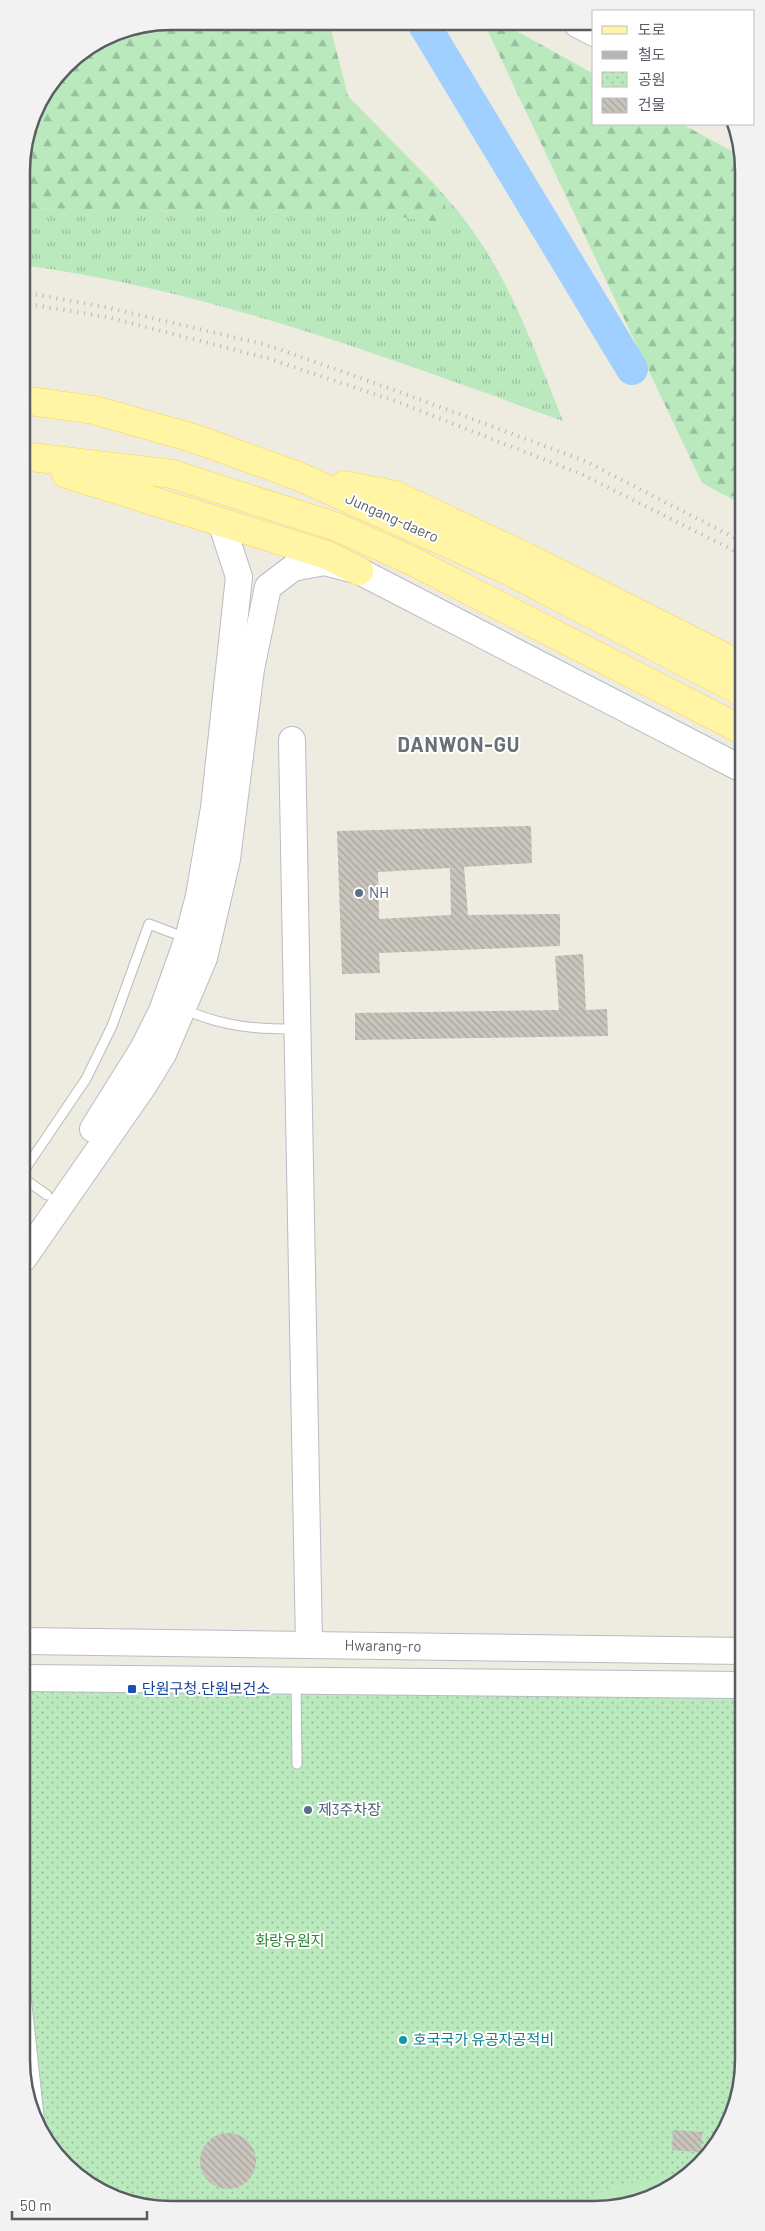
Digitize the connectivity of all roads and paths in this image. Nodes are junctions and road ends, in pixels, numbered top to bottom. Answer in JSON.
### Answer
{"nodes":[{"id":1,"x":30,"y":401,"type":"edge"},
{"id":2,"x":30,"y":457,"type":"edge"},
{"id":3,"x":30,"y":462,"type":"edge"},
{"id":4,"x":298,"y":476,"type":"junction"},
{"id":5,"x":221,"y":522,"type":"junction"},
{"id":6,"x":359,"y":571,"type":"junction"},
{"id":7,"x":735,"y":662,"type":"edge"},
{"id":8,"x":735,"y":688,"type":"edge"},
{"id":9,"x":735,"y":726,"type":"edge"},
{"id":10,"x":292,"y":740,"type":"dead end"},
{"id":11,"x":735,"y":764,"type":"edge"},
{"id":12,"x":188,"y":938,"type":"junction"},
{"id":13,"x":176,"y":1004,"type":"junction"},
{"id":14,"x":298,"y":1029,"type":"junction"},
{"id":15,"x":30,"y":1162,"type":"edge"},
{"id":16,"x":30,"y":1183,"type":"edge"},
{"id":17,"x":47,"y":1195,"type":"junction"},
{"id":18,"x":30,"y":1219,"type":"edge"},
{"id":19,"x":30,"y":1249,"type":"edge"},
{"id":20,"x":30,"y":1641,"type":"edge"},
{"id":21,"x":309,"y":1645,"type":"junction"},
{"id":22,"x":735,"y":1651,"type":"edge"},
{"id":23,"x":30,"y":1678,"type":"edge"},
{"id":24,"x":296,"y":1680,"type":"junction"},
{"id":25,"x":735,"y":1685,"type":"edge"},
{"id":26,"x":297,"y":1764,"type":"dead end"},
{"id":27,"x":30,"y":2032,"type":"edge"},
{"id":28,"x":38,"y":2107,"type":"edge"}],
"edges":[{"from":1,"to":4,"type":"main road","name":"Jungang-daero"},
{"from":2,"to":9,"type":"main road","name":"Jungang-daero"},
{"from":3,"to":5,"type":"main road"},
{"from":4,"to":7,"type":"main road"},
{"from":4,"to":8,"type":"main road","name":"Jungang-daero"},
{"from":5,"to":6,"type":"main road"},
{"from":5,"to":12,"type":"street"},
{"from":6,"to":11,"type":"street"},
{"from":6,"to":13,"type":"street"},
{"from":10,"to":14,"type":"street"},
{"from":12,"to":13,"type":"street"},
{"from":12,"to":15,"type":"lane"},
{"from":13,"to":14,"type":"lane"},
{"from":13,"to":17,"type":"street"},
{"from":13,"to":19,"type":"street"},
{"from":14,"to":21,"type":"street"},
{"from":16,"to":17,"type":"lane"},
{"from":17,"to":18,"type":"street"},
{"from":20,"to":21,"type":"street","name":"Hwarang-ro"},
{"from":21,"to":22,"type":"street","name":"Hwarang-ro"},
{"from":23,"to":24,"type":"street"},
{"from":24,"to":25,"type":"street"},
{"from":24,"to":26,"type":"lane"},
{"from":27,"to":28,"type":"lane"}]}
